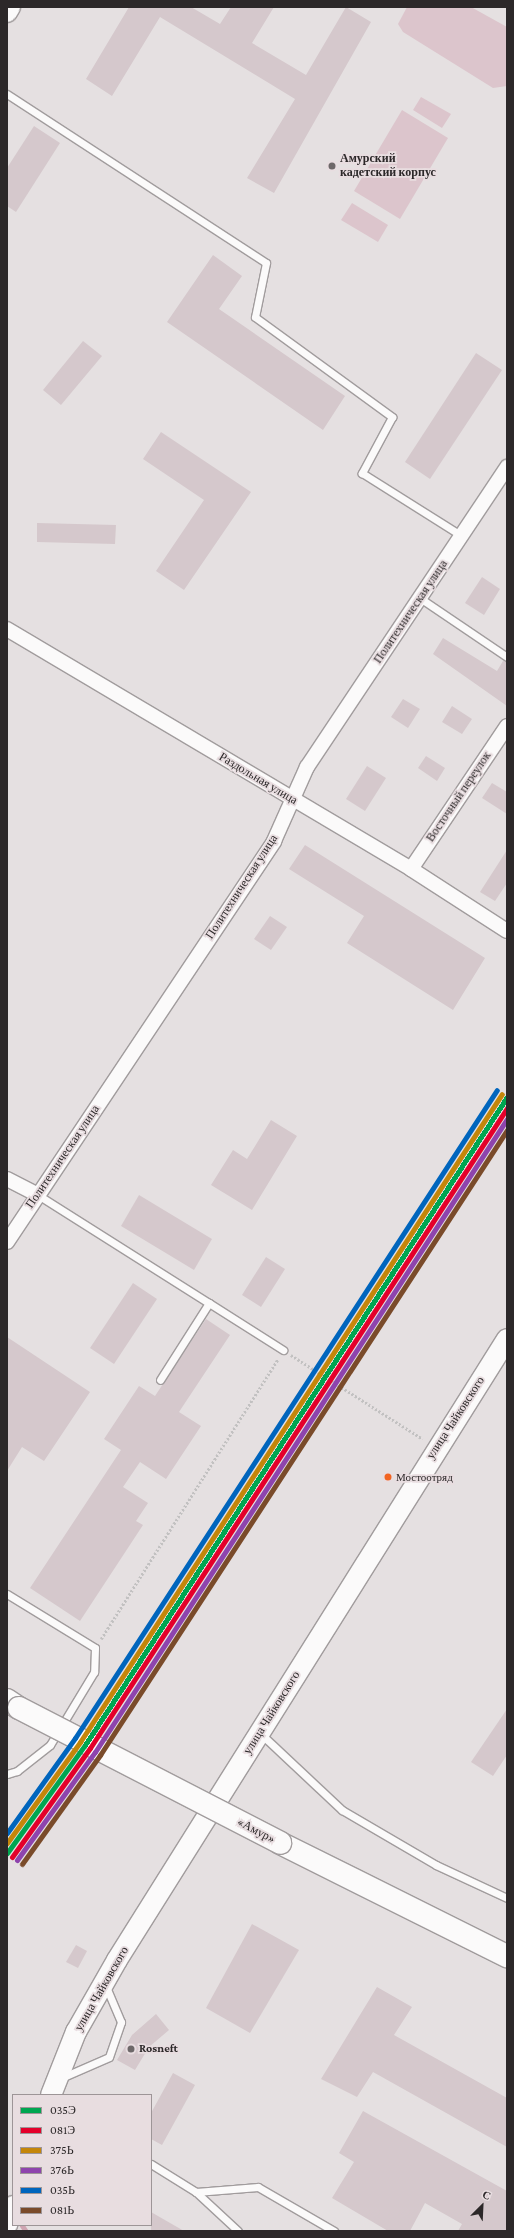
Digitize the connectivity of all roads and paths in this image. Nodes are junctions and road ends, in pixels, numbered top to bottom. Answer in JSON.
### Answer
{"nodes":[{"id":1,"x":10,"y":7,"type":"edge"},
{"id":2,"x":7,"y":12,"type":"edge"},
{"id":3,"x":7,"y":94,"type":"edge"},
{"id":4,"x":507,"y":467,"type":"edge"},
{"id":5,"x":462,"y":536,"type":"junction"},
{"id":6,"x":420,"y":598,"type":"junction"},
{"id":7,"x":7,"y":629,"type":"edge"},
{"id":8,"x":507,"y":657,"type":"edge"},
{"id":9,"x":507,"y":726,"type":"edge"},
{"id":10,"x":292,"y":799,"type":"junction"},
{"id":11,"x":411,"y":869,"type":"junction"},
{"id":12,"x":507,"y":931,"type":"edge"},
{"id":13,"x":7,"y":1179,"type":"edge"},
{"id":14,"x":38,"y":1196,"type":"junction"},
{"id":15,"x":7,"y":1242,"type":"edge"},
{"id":16,"x":209,"y":1303,"type":"junction"},
{"id":17,"x":507,"y":1339,"type":"edge"},
{"id":18,"x":283,"y":1350,"type":"junction"},
{"id":19,"x":160,"y":1380,"type":"dead end"},
{"id":20,"x":436,"y":1447,"type":"junction"},
{"id":21,"x":7,"y":1594,"type":"edge"},
{"id":22,"x":96,"y":1648,"type":"junction"},
{"id":23,"x":10,"y":1703,"type":"edge"},
{"id":24,"x":259,"y":1733,"type":"junction"},
{"id":25,"x":7,"y":1774,"type":"edge"},
{"id":26,"x":507,"y":1898,"type":"edge"},
{"id":27,"x":507,"y":1956,"type":"edge"},
{"id":28,"x":104,"y":1982,"type":"junction"},
{"id":29,"x":54,"y":2087,"type":"edge"},
{"id":30,"x":152,"y":2165,"type":"edge"},
{"id":31,"x":196,"y":2192,"type":"junction"},
{"id":32,"x":12,"y":2209,"type":"edge"},
{"id":33,"x":7,"y":2225,"type":"edge"},
{"id":34,"x":238,"y":2231,"type":"edge"},
{"id":35,"x":334,"y":2231,"type":"edge"}],
"edges":[{"from":1,"to":2,"type":"street"},
{"from":3,"to":5,"type":"lane"},
{"from":4,"to":5,"type":"street","name":"Политехническая улица"},
{"from":5,"to":6,"type":"street","name":"Политехническая улица"},
{"from":6,"to":8,"type":"lane"},
{"from":6,"to":10,"type":"street","name":"Политехническая улица"},
{"from":7,"to":10,"type":"street","name":"Раздольная улица"},
{"from":9,"to":11,"type":"street","name":"Восточный переулок"},
{"from":10,"to":11,"type":"street","name":"Раздольная улица"},
{"from":10,"to":14,"type":"street","name":"Политехническая улица"},
{"from":11,"to":12,"type":"street","name":"Раздольная улица"},
{"from":13,"to":14,"type":"street"},
{"from":14,"to":15,"type":"street","name":"Политехническая улица"},
{"from":14,"to":16,"type":"lane"},
{"from":16,"to":18,"type":"lane"},
{"from":16,"to":19,"type":"lane"},
{"from":17,"to":20,"type":"street","name":"улица Чайковского"},
{"from":18,"to":20,"type":"path"},
{"from":18,"to":22,"type":"path"},
{"from":20,"to":24,"type":"street","name":"улица Чайковского"},
{"from":21,"to":22,"type":"lane"},
{"from":22,"to":25,"type":"lane"},
{"from":23,"to":27,"type":"highway","name":"«Амур»","bridge":true},
{"from":24,"to":26,"type":"lane"},
{"from":24,"to":28,"type":"street","name":"улица Чайковского"},
{"from":28,"to":29,"type":"street","name":"улица Чайковского"},
{"from":28,"to":29,"type":"lane"},
{"from":30,"to":31,"type":"lane"},
{"from":31,"to":34,"type":"lane"},
{"from":31,"to":35,"type":"lane"},
{"from":32,"to":33,"type":"street"}]}
